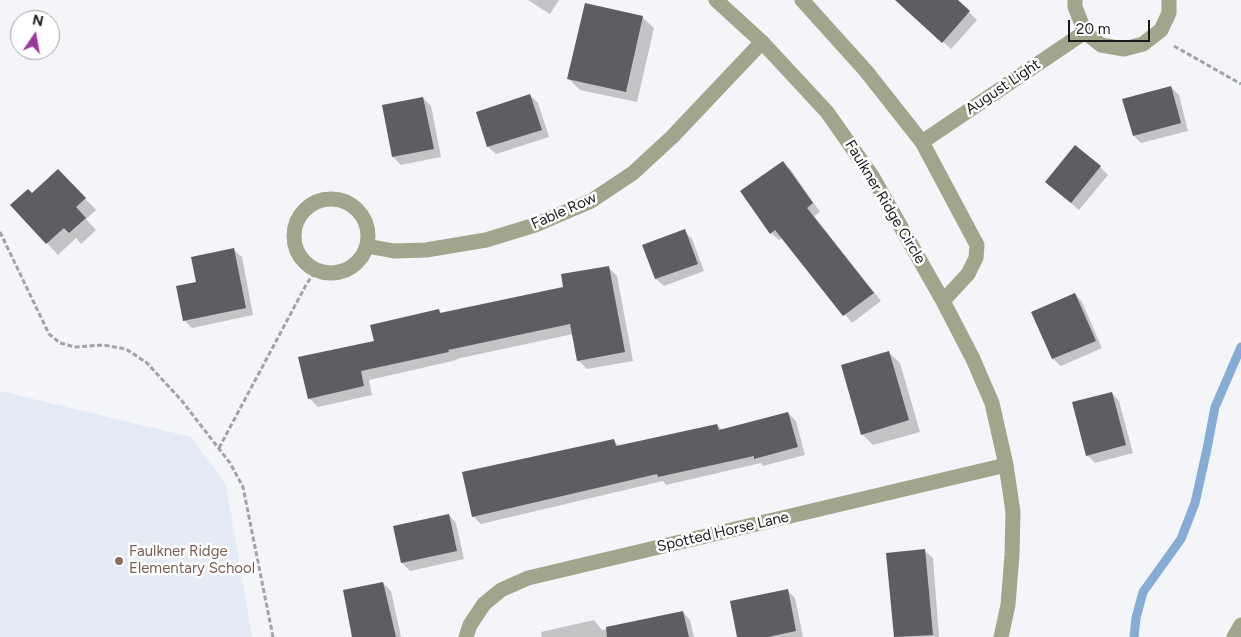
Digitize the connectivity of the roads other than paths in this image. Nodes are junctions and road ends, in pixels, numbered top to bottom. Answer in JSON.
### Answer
{"nodes":[{"id":1,"x":716,"y":0,"type":"edge"},
{"id":2,"x":802,"y":0,"type":"edge"},
{"id":3,"x":1075,"y":0,"type":"edge"},
{"id":4,"x":1169,"y":0,"type":"edge"},
{"id":5,"x":1085,"y":32,"type":"junction"},
{"id":6,"x":762,"y":42,"type":"junction"},
{"id":7,"x":922,"y":142,"type":"junction"},
{"id":8,"x":367,"y":246,"type":"junction"},
{"id":9,"x":943,"y":301,"type":"junction"},
{"id":10,"x":1006,"y":465,"type":"junction"},
{"id":11,"x":1241,"y":625,"type":"edge"},
{"id":12,"x":466,"y":637,"type":"edge"},
{"id":13,"x":1001,"y":637,"type":"edge"},
{"id":14,"x":1234,"y":637,"type":"edge"}],
"edges":[{"from":1,"to":6,"type":"street","name":"Faulkner Ridge Circle"},
{"from":2,"to":7,"type":"street"},
{"from":3,"to":5,"type":"street"},
{"from":4,"to":5,"type":"street"},
{"from":5,"to":7,"type":"street","name":"August Light"},
{"from":6,"to":8,"type":"street","name":"Fable Row"},
{"from":6,"to":9,"type":"street","name":"Faulkner Ridge Circle"},
{"from":7,"to":9,"type":"street"},
{"from":8,"to":8,"type":"street"},
{"from":9,"to":10,"type":"street","name":"Faulkner Ridge Circle"},
{"from":10,"to":12,"type":"street","name":"Spotted Horse Lane"},
{"from":10,"to":13,"type":"street","name":"Faulkner Ridge Circle"},
{"from":11,"to":14,"type":"street"}]}
